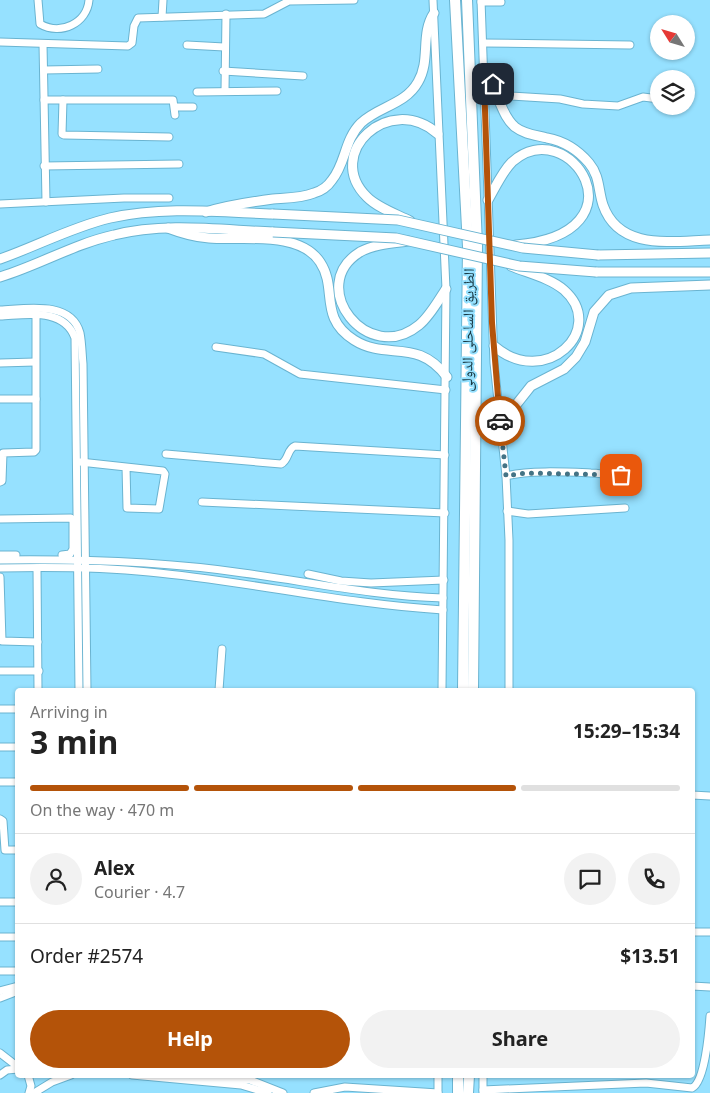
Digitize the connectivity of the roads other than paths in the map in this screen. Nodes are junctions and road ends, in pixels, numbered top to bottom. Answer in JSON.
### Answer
{"nodes":[{"id":1,"x":38,"y":0,"type":"edge"},
{"id":2,"x":88,"y":0,"type":"edge"},
{"id":3,"x":163,"y":0,"type":"edge"},
{"id":4,"x":354,"y":0,"type":"edge"},
{"id":5,"x":433,"y":0,"type":"edge"},
{"id":6,"x":456,"y":0,"type":"edge"},
{"id":7,"x":467,"y":0,"type":"edge"},
{"id":8,"x":481,"y":1,"type":"edge"},
{"id":9,"x":501,"y":2,"type":"dead end"},
{"id":10,"x":434,"y":12,"type":"junction"},
{"id":11,"x":226,"y":14,"type":"junction"},
{"id":12,"x":162,"y":17,"type":"junction"},
{"id":13,"x":0,"y":42,"type":"edge"},
{"id":14,"x":483,"y":43,"type":"junction"},
{"id":15,"x":43,"y":44,"type":"junction"},
{"id":16,"x":187,"y":45,"type":"dead end"},
{"id":17,"x":630,"y":45,"type":"dead end"},
{"id":18,"x":224,"y":47,"type":"junction"},
{"id":19,"x":98,"y":69,"type":"dead end"},
{"id":20,"x":44,"y":70,"type":"junction"},
{"id":21,"x":224,"y":71,"type":"junction"},
{"id":22,"x":304,"y":76,"type":"dead end"},
{"id":23,"x":484,"y":80,"type":"junction"},
{"id":24,"x":225,"y":91,"type":"junction"},
{"id":25,"x":277,"y":91,"type":"dead end"},
{"id":26,"x":197,"y":92,"type":"dead end"},
{"id":27,"x":650,"y":97,"type":"edge"},
{"id":28,"x":44,"y":100,"type":"junction"},
{"id":29,"x":63,"y":100,"type":"junction"},
{"id":30,"x":176,"y":107,"type":"junction"},
{"id":31,"x":193,"y":107,"type":"dead end"},
{"id":32,"x":175,"y":115,"type":"dead end"},
{"id":33,"x":438,"y":134,"type":"junction"},
{"id":34,"x":169,"y":137,"type":"dead end"},
{"id":35,"x":179,"y":164,"type":"dead end"},
{"id":36,"x":44,"y":166,"type":"junction"},
{"id":37,"x":168,"y":198,"type":"dead end"},
{"id":38,"x":488,"y":200,"type":"junction"},
{"id":39,"x":46,"y":202,"type":"junction"},
{"id":40,"x":0,"y":204,"type":"edge"},
{"id":41,"x":206,"y":212,"type":"junction"},
{"id":42,"x":414,"y":223,"type":"junction"},
{"id":43,"x":168,"y":228,"type":"junction"},
{"id":44,"x":411,"y":240,"type":"junction"},
{"id":45,"x":710,"y":240,"type":"edge"},
{"id":46,"x":506,"y":245,"type":"junction"},
{"id":47,"x":710,"y":253,"type":"edge"},
{"id":48,"x":0,"y":259,"type":"edge"},
{"id":49,"x":502,"y":263,"type":"junction"},
{"id":50,"x":710,"y":272,"type":"edge"},
{"id":51,"x":0,"y":277,"type":"edge"},
{"id":52,"x":710,"y":285,"type":"edge"},
{"id":53,"x":446,"y":289,"type":"junction"},
{"id":54,"x":0,"y":310,"type":"edge"},
{"id":55,"x":36,"y":312,"type":"junction"},
{"id":56,"x":0,"y":316,"type":"edge"},
{"id":57,"x":494,"y":346,"type":"junction"},
{"id":58,"x":216,"y":347,"type":"dead end"},
{"id":59,"x":35,"y":362,"type":"junction"},
{"id":60,"x":0,"y":363,"type":"edge"},
{"id":61,"x":447,"y":377,"type":"junction"},
{"id":62,"x":446,"y":390,"type":"junction"},
{"id":63,"x":0,"y":399,"type":"edge"},
{"id":64,"x":36,"y":399,"type":"junction"},
{"id":65,"x":500,"y":424,"type":"junction"},
{"id":66,"x":166,"y":454,"type":"dead end"},
{"id":67,"x":446,"y":455,"type":"junction"},
{"id":68,"x":80,"y":462,"type":"junction"},
{"id":69,"x":126,"y":467,"type":"junction"},
{"id":70,"x":626,"y":473,"type":"dead end"},
{"id":71,"x":506,"y":476,"type":"junction"},
{"id":72,"x":0,"y":482,"type":"edge"},
{"id":73,"x":202,"y":502,"type":"dead end"},
{"id":74,"x":625,"y":508,"type":"dead end"},
{"id":75,"x":507,"y":511,"type":"junction"},
{"id":76,"x":445,"y":513,"type":"junction"},
{"id":77,"x":0,"y":519,"type":"edge"},
{"id":78,"x":76,"y":535,"type":"junction"},
{"id":79,"x":0,"y":555,"type":"edge"},
{"id":80,"x":59,"y":557,"type":"junction"},
{"id":81,"x":81,"y":559,"type":"junction"},
{"id":82,"x":0,"y":560,"type":"edge"},
{"id":83,"x":151,"y":562,"type":"junction"},
{"id":84,"x":0,"y":568,"type":"edge"},
{"id":85,"x":37,"y":568,"type":"junction"},
{"id":86,"x":81,"y":568,"type":"junction"},
{"id":87,"x":150,"y":572,"type":"junction"},
{"id":88,"x":308,"y":574,"type":"dead end"},
{"id":89,"x":0,"y":577,"type":"edge"},
{"id":90,"x":444,"y":580,"type":"junction"},
{"id":91,"x":403,"y":596,"type":"junction"},
{"id":92,"x":428,"y":598,"type":"junction"},
{"id":93,"x":443,"y":598,"type":"junction"},
{"id":94,"x":402,"y":607,"type":"junction"},
{"id":95,"x":427,"y":609,"type":"junction"},
{"id":96,"x":443,"y":610,"type":"junction"},
{"id":97,"x":38,"y":642,"type":"junction"},
{"id":98,"x":222,"y":649,"type":"dead end"},
{"id":99,"x":0,"y":671,"type":"edge"},
{"id":100,"x":39,"y":671,"type":"junction"},
{"id":101,"x":38,"y":688,"type":"edge"},
{"id":102,"x":80,"y":688,"type":"edge"},
{"id":103,"x":87,"y":688,"type":"edge"},
{"id":104,"x":219,"y":688,"type":"edge"},
{"id":105,"x":442,"y":688,"type":"edge"},
{"id":106,"x":463,"y":688,"type":"edge"},
{"id":107,"x":473,"y":688,"type":"edge"},
{"id":108,"x":509,"y":688,"type":"edge"},
{"id":109,"x":0,"y":709,"type":"edge"},
{"id":110,"x":15,"y":709,"type":"edge"},
{"id":111,"x":0,"y":747,"type":"edge"},
{"id":112,"x":15,"y":747,"type":"edge"},
{"id":113,"x":0,"y":782,"type":"edge"},
{"id":114,"x":15,"y":782,"type":"edge"},
{"id":115,"x":695,"y":795,"type":"edge"},
{"id":116,"x":710,"y":796,"type":"edge"},
{"id":117,"x":0,"y":819,"type":"edge"},
{"id":118,"x":15,"y":850,"type":"edge"},
{"id":119,"x":0,"y":902,"type":"edge"},
{"id":120,"x":15,"y":902,"type":"edge"},
{"id":121,"x":695,"y":932,"type":"edge"},
{"id":122,"x":710,"y":932,"type":"edge"},
{"id":123,"x":0,"y":937,"type":"edge"},
{"id":124,"x":15,"y":937,"type":"edge"},
{"id":125,"x":0,"y":971,"type":"edge"},
{"id":126,"x":15,"y":971,"type":"edge"},
{"id":127,"x":695,"y":986,"type":"edge"},
{"id":128,"x":15,"y":987,"type":"edge"},
{"id":129,"x":710,"y":987,"type":"edge"},
{"id":130,"x":0,"y":991,"type":"edge"},
{"id":131,"x":15,"y":992,"type":"edge"},
{"id":132,"x":0,"y":998,"type":"edge"},
{"id":133,"x":710,"y":1016,"type":"edge"},
{"id":134,"x":0,"y":1053,"type":"edge"},
{"id":135,"x":15,"y":1066,"type":"edge"},
{"id":136,"x":15,"y":1069,"type":"edge"},
{"id":137,"x":0,"y":1075,"type":"edge"},
{"id":138,"x":29,"y":1078,"type":"edge"},
{"id":139,"x":63,"y":1078,"type":"edge"},
{"id":140,"x":182,"y":1078,"type":"edge"},
{"id":141,"x":229,"y":1078,"type":"edge"},
{"id":142,"x":438,"y":1078,"type":"edge"},
{"id":143,"x":458,"y":1078,"type":"edge"},
{"id":144,"x":469,"y":1078,"type":"edge"},
{"id":145,"x":483,"y":1078,"type":"edge"},
{"id":146,"x":355,"y":1090,"type":"edge"},
{"id":147,"x":482,"y":1092,"type":"edge"},
{"id":148,"x":30,"y":1093,"type":"edge"},
{"id":149,"x":34,"y":1093,"type":"edge"},
{"id":150,"x":268,"y":1093,"type":"edge"},
{"id":151,"x":283,"y":1093,"type":"edge"},
{"id":152,"x":314,"y":1093,"type":"edge"},
{"id":153,"x":438,"y":1093,"type":"edge"},
{"id":154,"x":458,"y":1093,"type":"edge"},
{"id":155,"x":468,"y":1093,"type":"edge"}],
"edges":[{"from":1,"to":2,"type":"street"},
{"from":3,"to":12,"type":"street"},
{"from":4,"to":11,"type":"street"},
{"from":5,"to":10,"type":"street"},
{"from":6,"to":106,"type":"highway","name":"الطريق الساحلى الدولى"},
{"from":7,"to":107,"type":"highway","name":"الطريق الساحلى الدولى"},
{"from":8,"to":9,"type":"street"},
{"from":8,"to":14,"type":"street"},
{"from":10,"to":33,"type":"street"},
{"from":10,"to":41,"type":"main road"},
{"from":11,"to":12,"type":"street"},
{"from":11,"to":18,"type":"street"},
{"from":12,"to":15,"type":"street"},
{"from":13,"to":15,"type":"street"},
{"from":14,"to":17,"type":"street"},
{"from":14,"to":23,"type":"street"},
{"from":15,"to":20,"type":"street"},
{"from":16,"to":18,"type":"street"},
{"from":18,"to":21,"type":"street"},
{"from":19,"to":20,"type":"street"},
{"from":20,"to":28,"type":"street"},
{"from":21,"to":22,"type":"street"},
{"from":21,"to":24,"type":"street"},
{"from":23,"to":27,"type":"street"},
{"from":23,"to":38,"type":"street"},
{"from":23,"to":45,"type":"main road"},
{"from":24,"to":25,"type":"street"},
{"from":24,"to":26,"type":"street"},
{"from":28,"to":29,"type":"street"},
{"from":28,"to":36,"type":"street"},
{"from":29,"to":30,"type":"street"},
{"from":29,"to":34,"type":"street"},
{"from":30,"to":31,"type":"street"},
{"from":30,"to":32,"type":"street"},
{"from":33,"to":42,"type":"main road","bridge":true},
{"from":33,"to":53,"type":"street"},
{"from":35,"to":36,"type":"street"},
{"from":36,"to":39,"type":"street"},
{"from":37,"to":39,"type":"street"},
{"from":38,"to":46,"type":"main road","bridge":true},
{"from":38,"to":57,"type":"street"},
{"from":39,"to":40,"type":"street"},
{"from":41,"to":42,"type":"main road","bridge":true},
{"from":41,"to":48,"type":"main road"},
{"from":42,"to":46,"type":"main road","bridge":true},
{"from":43,"to":44,"type":"main road","bridge":true},
{"from":43,"to":51,"type":"main road"},
{"from":43,"to":61,"type":"main road"},
{"from":44,"to":49,"type":"main road","bridge":true},
{"from":44,"to":53,"type":"main road","bridge":true},
{"from":46,"to":47,"type":"main road","bridge":true},
{"from":49,"to":50,"type":"main road","bridge":true},
{"from":49,"to":57,"type":"main road","bridge":true},
{"from":52,"to":65,"type":"main road"},
{"from":53,"to":61,"type":"street"},
{"from":54,"to":55,"type":"street"},
{"from":55,"to":56,"type":"street"},
{"from":55,"to":59,"type":"street"},
{"from":55,"to":68,"type":"street"},
{"from":57,"to":65,"type":"street"},
{"from":58,"to":62,"type":"street"},
{"from":59,"to":60,"type":"street"},
{"from":59,"to":64,"type":"street"},
{"from":61,"to":62,"type":"street"},
{"from":62,"to":67,"type":"street"},
{"from":63,"to":64,"type":"street"},
{"from":64,"to":72,"type":"street"},
{"from":65,"to":71,"type":"street"},
{"from":66,"to":67,"type":"street"},
{"from":67,"to":76,"type":"street"},
{"from":68,"to":69,"type":"street"},
{"from":68,"to":78,"type":"street"},
{"from":68,"to":81,"type":"street"},
{"from":69,"to":69,"type":"street"},
{"from":70,"to":71,"type":"street"},
{"from":71,"to":75,"type":"street"},
{"from":73,"to":76,"type":"street"},
{"from":74,"to":75,"type":"street"},
{"from":75,"to":108,"type":"street"},
{"from":76,"to":90,"type":"street"},
{"from":77,"to":78,"type":"street"},
{"from":78,"to":80,"type":"street"},
{"from":78,"to":81,"type":"street"},
{"from":79,"to":80,"type":"street"},
{"from":80,"to":81,"type":"street"},
{"from":80,"to":82,"type":"street"},
{"from":81,"to":83,"type":"street"},
{"from":81,"to":86,"type":"street"},
{"from":83,"to":87,"type":"street"},
{"from":83,"to":91,"type":"street"},
{"from":84,"to":85,"type":"street"},
{"from":85,"to":86,"type":"street"},
{"from":85,"to":97,"type":"street"},
{"from":86,"to":87,"type":"street"},
{"from":86,"to":102,"type":"street"},
{"from":86,"to":103,"type":"street"},
{"from":87,"to":94,"type":"street"},
{"from":88,"to":90,"type":"street"},
{"from":89,"to":97,"type":"street"},
{"from":90,"to":93,"type":"street"},
{"from":91,"to":92,"type":"street"},
{"from":91,"to":94,"type":"street"},
{"from":92,"to":93,"type":"street"},
{"from":92,"to":95,"type":"street"},
{"from":93,"to":96,"type":"street"},
{"from":94,"to":95,"type":"street"},
{"from":95,"to":96,"type":"street"},
{"from":96,"to":105,"type":"street"},
{"from":97,"to":100,"type":"street"},
{"from":98,"to":104,"type":"street"},
{"from":99,"to":100,"type":"street"},
{"from":100,"to":101,"type":"street"},
{"from":109,"to":110,"type":"street"},
{"from":111,"to":112,"type":"street"},
{"from":113,"to":114,"type":"street"},
{"from":115,"to":116,"type":"street"},
{"from":117,"to":118,"type":"street"},
{"from":119,"to":120,"type":"street"},
{"from":121,"to":122,"type":"street"},
{"from":123,"to":124,"type":"street"},
{"from":125,"to":126,"type":"street"},
{"from":127,"to":129,"type":"street"},
{"from":128,"to":130,"type":"street"},
{"from":131,"to":132,"type":"street"},
{"from":133,"to":147,"type":"street"},
{"from":134,"to":135,"type":"street"},
{"from":136,"to":137,"type":"street"},
{"from":138,"to":148,"type":"street"},
{"from":139,"to":149,"type":"street"},
{"from":140,"to":150,"type":"street"},
{"from":141,"to":151,"type":"street"},
{"from":142,"to":153,"type":"street"},
{"from":143,"to":154,"type":"highway"},
{"from":144,"to":155,"type":"highway"},
{"from":145,"to":147,"type":"street"},
{"from":146,"to":152,"type":"street"},
{"from":146,"to":153,"type":"street"}]}
